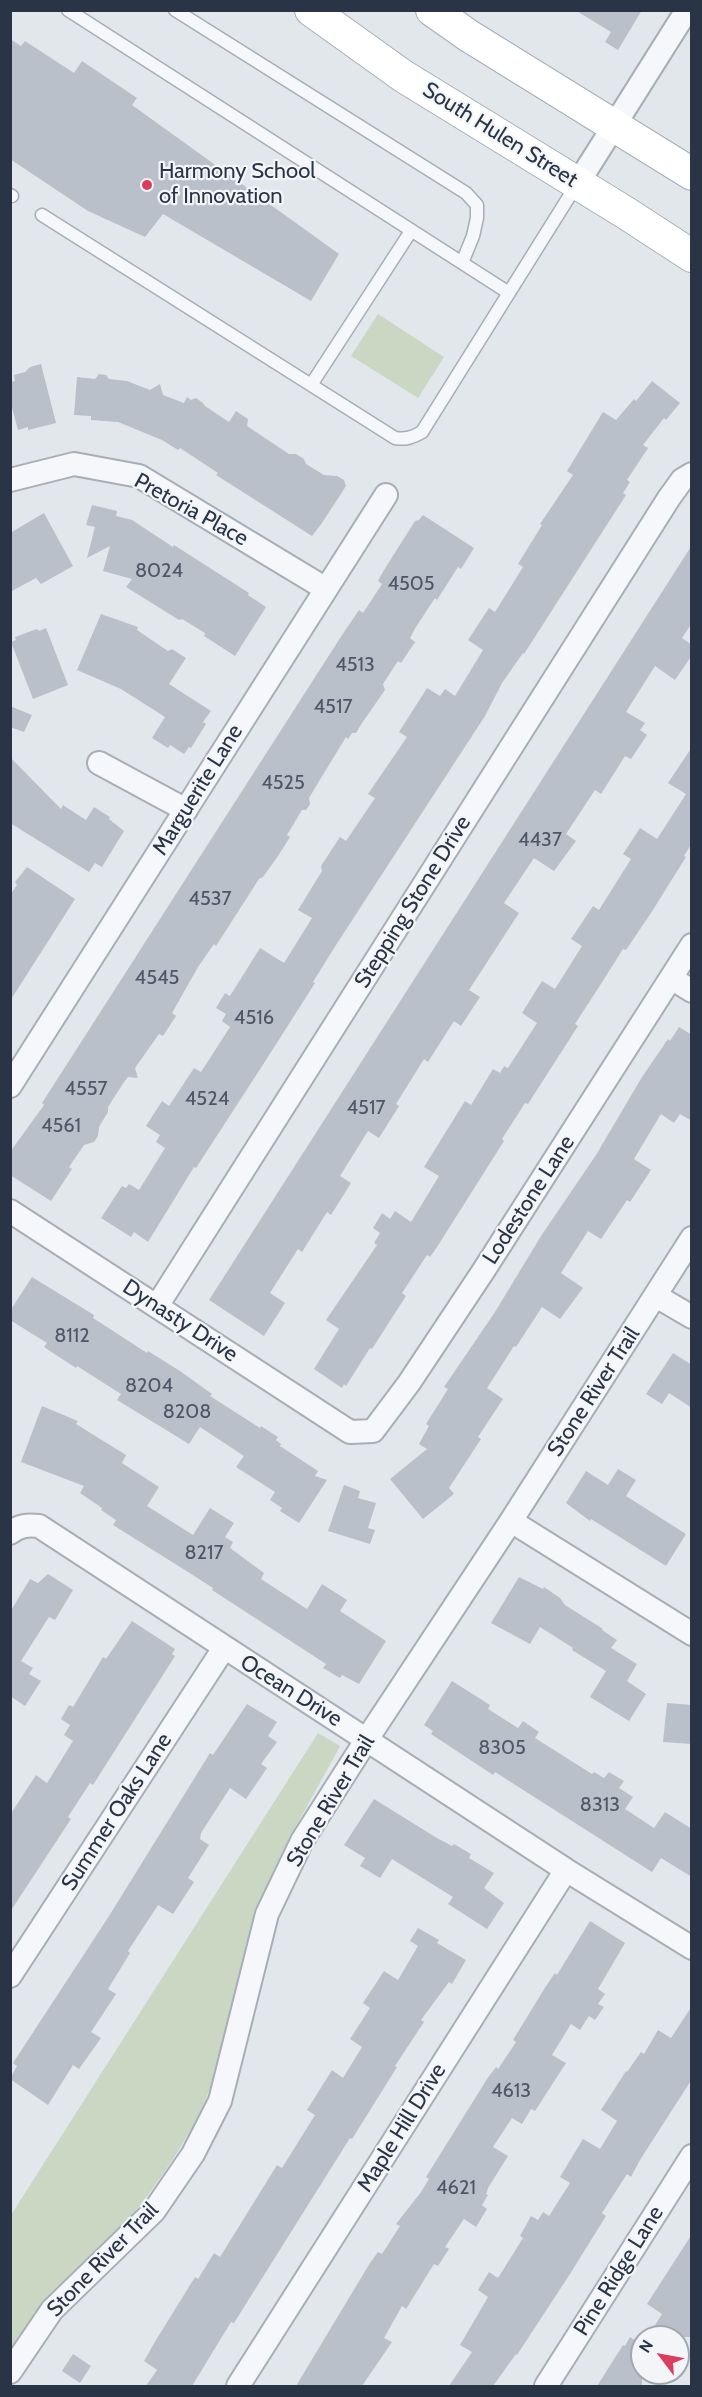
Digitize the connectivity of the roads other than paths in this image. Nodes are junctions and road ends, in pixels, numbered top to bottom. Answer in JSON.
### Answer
{"nodes":[{"id":1,"x":68,"y":10,"type":"edge"},
{"id":2,"x":175,"y":10,"type":"edge"},
{"id":3,"x":311,"y":10,"type":"edge"},
{"id":4,"x":432,"y":10,"type":"edge"},
{"id":5,"x":687,"y":10,"type":"edge"},
{"id":6,"x":614,"y":124,"type":"junction"},
{"id":7,"x":692,"y":174,"type":"edge"},
{"id":8,"x":578,"y":183,"type":"junction"},
{"id":9,"x":42,"y":215,"type":"dead end"},
{"id":10,"x":411,"y":231,"type":"junction"},
{"id":11,"x":692,"y":256,"type":"edge"},
{"id":12,"x":462,"y":263,"type":"junction"},
{"id":13,"x":509,"y":293,"type":"junction"},
{"id":14,"x":311,"y":385,"type":"junction"},
{"id":15,"x":692,"y":474,"type":"edge"},
{"id":16,"x":10,"y":480,"type":"edge"},
{"id":17,"x":386,"y":495,"type":"dead end"},
{"id":18,"x":326,"y":589,"type":"junction"},
{"id":19,"x":99,"y":764,"type":"dead end"},
{"id":20,"x":186,"y":810,"type":"junction"},
{"id":21,"x":692,"y":945,"type":"edge"},
{"id":22,"x":671,"y":978,"type":"junction"},
{"id":23,"x":692,"y":991,"type":"edge"},
{"id":24,"x":10,"y":1086,"type":"edge"},
{"id":25,"x":10,"y":1211,"type":"edge"},
{"id":26,"x":692,"y":1238,"type":"edge"},
{"id":27,"x":656,"y":1296,"type":"junction"},
{"id":28,"x":157,"y":1306,"type":"junction"},
{"id":29,"x":692,"y":1317,"type":"edge"},
{"id":30,"x":351,"y":1432,"type":"joint"},
{"id":31,"x":512,"y":1521,"type":"junction"},
{"id":32,"x":10,"y":1533,"type":"edge"},
{"id":33,"x":692,"y":1634,"type":"edge"},
{"id":34,"x":224,"y":1648,"type":"junction"},
{"id":35,"x":367,"y":1739,"type":"junction"},
{"id":36,"x":566,"y":1870,"type":"junction"},
{"id":37,"x":692,"y":1948,"type":"edge"},
{"id":38,"x":10,"y":1976,"type":"edge"},
{"id":39,"x":692,"y":2156,"type":"edge"},
{"id":40,"x":10,"y":2372,"type":"edge"},
{"id":41,"x":238,"y":2386,"type":"edge"},
{"id":42,"x":546,"y":2386,"type":"edge"}],
"edges":[{"from":1,"to":10,"type":"lane"},
{"from":2,"to":12,"type":"lane"},
{"from":3,"to":8,"type":"main road","name":"South Hulen Street"},
{"from":4,"to":6,"type":"main road"},
{"from":5,"to":6,"type":"street"},
{"from":6,"to":7,"type":"main road"},
{"from":6,"to":8,"type":"street"},
{"from":8,"to":11,"type":"main road","name":"South Hulen Street"},
{"from":8,"to":13,"type":"lane"},
{"from":9,"to":14,"type":"lane"},
{"from":10,"to":12,"type":"lane"},
{"from":10,"to":14,"type":"lane"},
{"from":12,"to":13,"type":"lane"},
{"from":13,"to":14,"type":"lane"},
{"from":15,"to":28,"type":"street","name":"Stepping Stone Drive"},
{"from":16,"to":18,"type":"street","name":"Pretoria Place"},
{"from":17,"to":18,"type":"street","name":"Marguerite Lane"},
{"from":18,"to":20,"type":"street","name":"Marguerite Lane"},
{"from":19,"to":20,"type":"street"},
{"from":20,"to":24,"type":"street","name":"Marguerite Lane"},
{"from":21,"to":22,"type":"street","name":"Lodestone Lane"},
{"from":22,"to":23,"type":"street"},
{"from":22,"to":30,"type":"street","name":"Lodestone Lane"},
{"from":25,"to":28,"type":"street","name":"Dynasty Drive"},
{"from":26,"to":27,"type":"street","name":"Stone River Trail"},
{"from":27,"to":29,"type":"street"},
{"from":27,"to":31,"type":"street","name":"Stone River Trail"},
{"from":28,"to":30,"type":"street","name":"Dynasty Drive"},
{"from":31,"to":33,"type":"street"},
{"from":31,"to":35,"type":"street","name":"Stone River Trail"},
{"from":32,"to":34,"type":"street","name":"Ocean Drive"},
{"from":34,"to":35,"type":"street","name":"Ocean Drive"},
{"from":34,"to":38,"type":"street","name":"Summer Oaks Lane"},
{"from":35,"to":36,"type":"street","name":"Ocean Drive"},
{"from":35,"to":40,"type":"street","name":"Stone River Trail"},
{"from":36,"to":37,"type":"street","name":"Ocean Drive"},
{"from":36,"to":41,"type":"street","name":"Maple Hill Drive"},
{"from":39,"to":42,"type":"street","name":"Pine Ridge Lane"}]}
